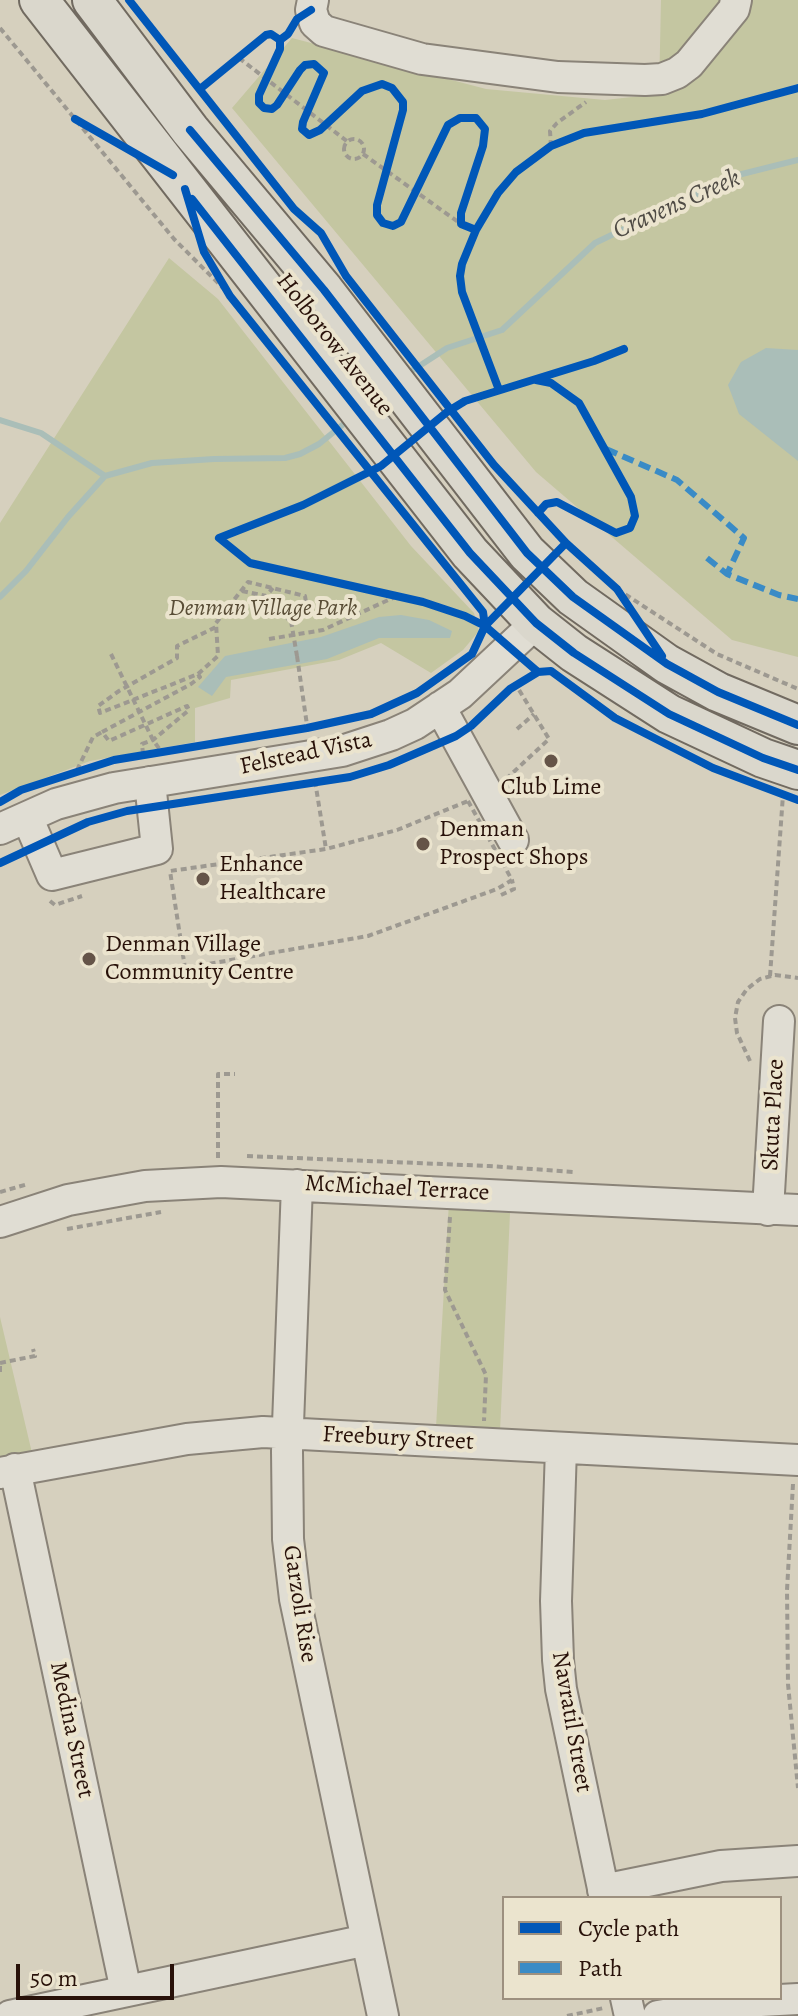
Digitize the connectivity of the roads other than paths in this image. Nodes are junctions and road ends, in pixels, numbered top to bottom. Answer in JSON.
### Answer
{"nodes":[{"id":1,"x":39,"y":0,"type":"edge"},
{"id":2,"x":92,"y":0,"type":"edge"},
{"id":3,"x":313,"y":0,"type":"edge"},
{"id":4,"x":736,"y":0,"type":"edge"},
{"id":5,"x":568,"y":592,"type":"junction"},
{"id":6,"x":536,"y":623,"type":"junction"},
{"id":7,"x":440,"y":707,"type":"junction"},
{"id":8,"x":798,"y":725,"type":"edge"},
{"id":9,"x":146,"y":768,"type":"junction"},
{"id":10,"x":786,"y":788,"type":"edge"},
{"id":11,"x":14,"y":823,"type":"edge"},
{"id":12,"x":509,"y":855,"type":"road end"},
{"id":13,"x":779,"y":1021,"type":"dead end"},
{"id":14,"x":297,"y":1185,"type":"junction"},
{"id":15,"x":783,"y":1210,"type":"edge"},
{"id":16,"x":0,"y":1222,"type":"edge"},
{"id":17,"x":288,"y":1433,"type":"junction"},
{"id":18,"x":561,"y":1448,"type":"junction"},
{"id":19,"x":796,"y":1469,"type":"edge"},
{"id":20,"x":8,"y":1471,"type":"edge"},
{"id":21,"x":798,"y":1861,"type":"edge"},
{"id":22,"x":604,"y":1894,"type":"edge"},
{"id":23,"x":367,"y":1940,"type":"junction"},
{"id":24,"x":126,"y":1991,"type":"junction"},
{"id":25,"x":779,"y":2000,"type":"edge"},
{"id":26,"x":10,"y":2016,"type":"edge"},
{"id":27,"x":383,"y":2016,"type":"edge"},
{"id":28,"x":658,"y":2016,"type":"edge"}],
"edges":[{"from":1,"to":6,"type":"main road","name":"Holborow Avenue"},
{"from":2,"to":5,"type":"main road","name":"Holborow Avenue"},
{"from":3,"to":4,"type":"street"},
{"from":5,"to":6,"type":"main road","name":"Felstead Vista"},
{"from":5,"to":8,"type":"main road","name":"Holborow Avenue"},
{"from":6,"to":7,"type":"street","name":"Felstead Vista"},
{"from":6,"to":10,"type":"main road","name":"Holborow Avenue"},
{"from":7,"to":9,"type":"street","name":"Felstead Vista"},
{"from":7,"to":12,"type":"street"},
{"from":9,"to":11,"type":"street","name":"Felstead Vista"},
{"from":9,"to":11,"type":"street"},
{"from":13,"to":15,"type":"street","name":"Skuta Place"},
{"from":14,"to":15,"type":"street","name":"McMichael Terrace"},
{"from":14,"to":16,"type":"street","name":"McMichael Terrace"},
{"from":14,"to":17,"type":"street","name":"Garzoli Rise"},
{"from":17,"to":18,"type":"street","name":"Freebury Street"},
{"from":17,"to":20,"type":"street","name":"Freebury Street"},
{"from":17,"to":23,"type":"street","name":"Garzoli Rise"},
{"from":18,"to":19,"type":"street","name":"Freebury Street"},
{"from":18,"to":22,"type":"street","name":"Navratil Street"},
{"from":20,"to":24,"type":"street","name":"Medina Street"},
{"from":21,"to":22,"type":"street"},
{"from":23,"to":24,"type":"street"},
{"from":23,"to":27,"type":"street","name":"Garzoli Rise"},
{"from":24,"to":26,"type":"street"},
{"from":25,"to":28,"type":"street"}]}
